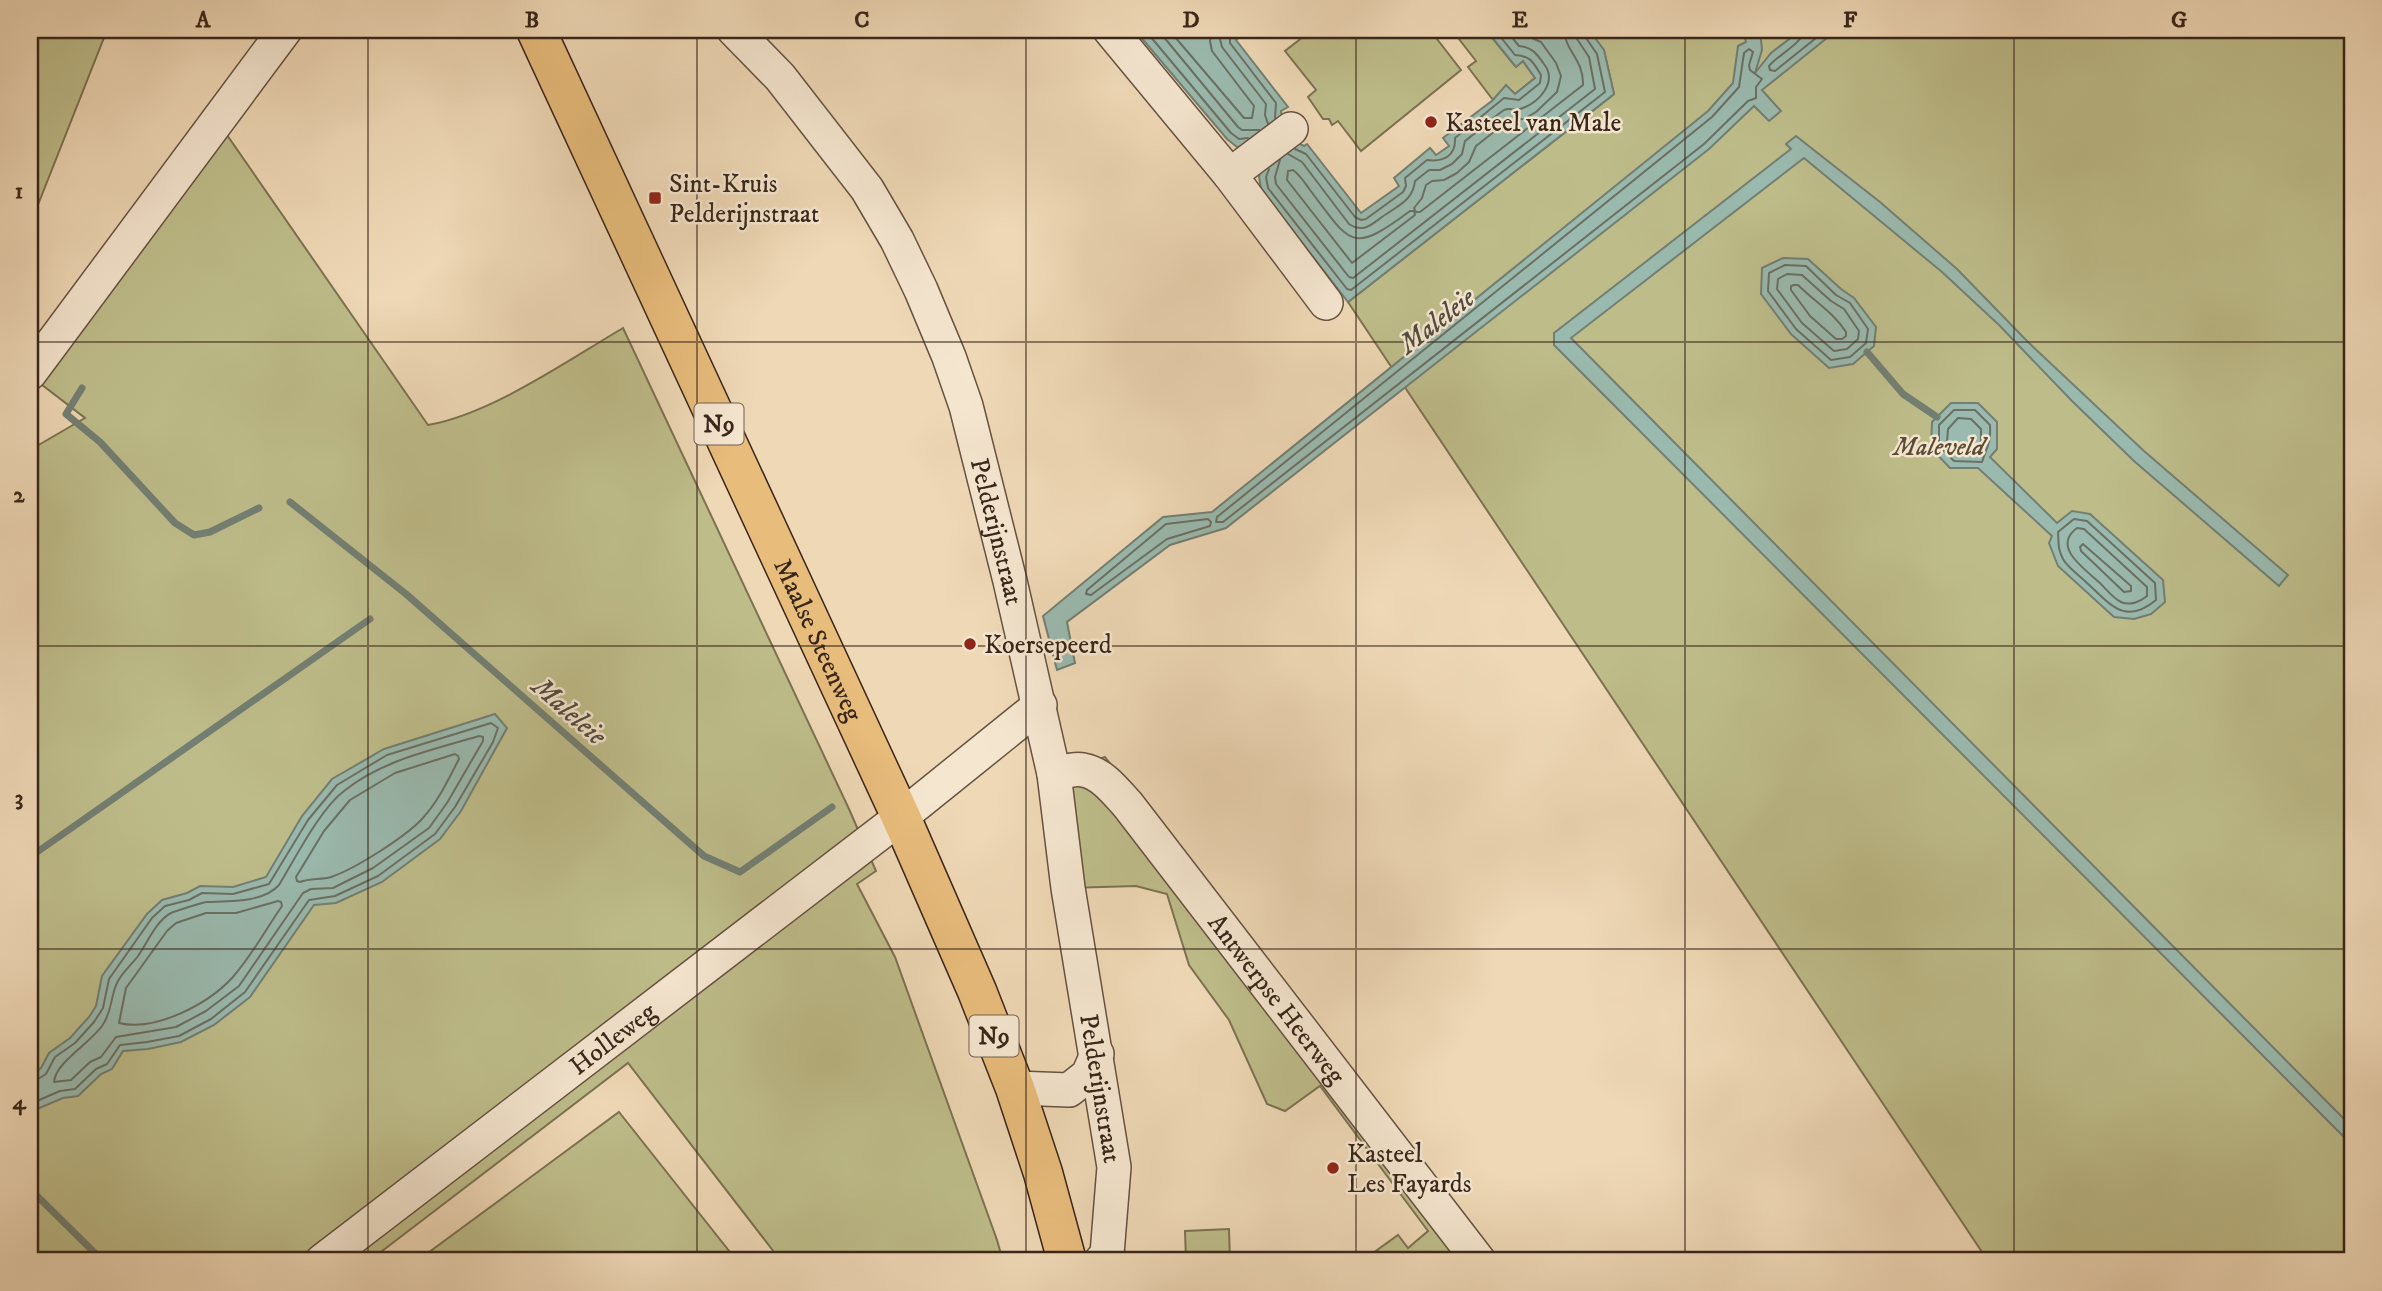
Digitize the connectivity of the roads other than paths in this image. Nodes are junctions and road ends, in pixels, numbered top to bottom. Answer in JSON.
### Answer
{"nodes":[{"id":1,"x":285,"y":30,"type":"edge"},
{"id":2,"x":536,"y":30,"type":"edge"},
{"id":3,"x":734,"y":30,"type":"edge"},
{"id":4,"x":1110,"y":30,"type":"edge"},
{"id":5,"x":1291,"y":129,"type":"dead end"},
{"id":6,"x":1237,"y":169,"type":"junction"},
{"id":7,"x":1326,"y":303,"type":"dead end"},
{"id":8,"x":30,"y":373,"type":"edge"},
{"id":9,"x":1040,"y":705,"type":"junction"},
{"id":10,"x":1054,"y":774,"type":"junction"},
{"id":11,"x":901,"y":817,"type":"junction"},
{"id":12,"x":1097,"y":1054,"type":"junction"},
{"id":13,"x":1014,"y":1088,"type":"junction"},
{"id":14,"x":323,"y":1261,"type":"edge"},
{"id":15,"x":1067,"y":1261,"type":"edge"},
{"id":16,"x":1101,"y":1261,"type":"edge"},
{"id":17,"x":1479,"y":1261,"type":"edge"}],
"edges":[{"from":1,"to":8,"type":"street"},
{"from":2,"to":11,"type":"main road","name":"Maalse Steenweg","number":"N9"},
{"from":3,"to":9,"type":"street","name":"Pelderijnstraat"},
{"from":4,"to":6,"type":"street"},
{"from":5,"to":6,"type":"street"},
{"from":6,"to":7,"type":"street"},
{"from":9,"to":10,"type":"street","name":"Pelderijnstraat"},
{"from":9,"to":11,"type":"street","name":"Holleweg"},
{"from":10,"to":12,"type":"street","name":"Pelderijnstraat"},
{"from":10,"to":17,"type":"street","name":"Antwerpse Heerweg"},
{"from":11,"to":13,"type":"main road","name":"Maalse Steenweg","number":"N9"},
{"from":11,"to":14,"type":"street","name":"Holleweg"},
{"from":12,"to":13,"type":"street"},
{"from":12,"to":16,"type":"street","name":"Pelderijnstraat"},
{"from":13,"to":15,"type":"main road","name":"Maalse Steenweg","number":"N9"}]}
